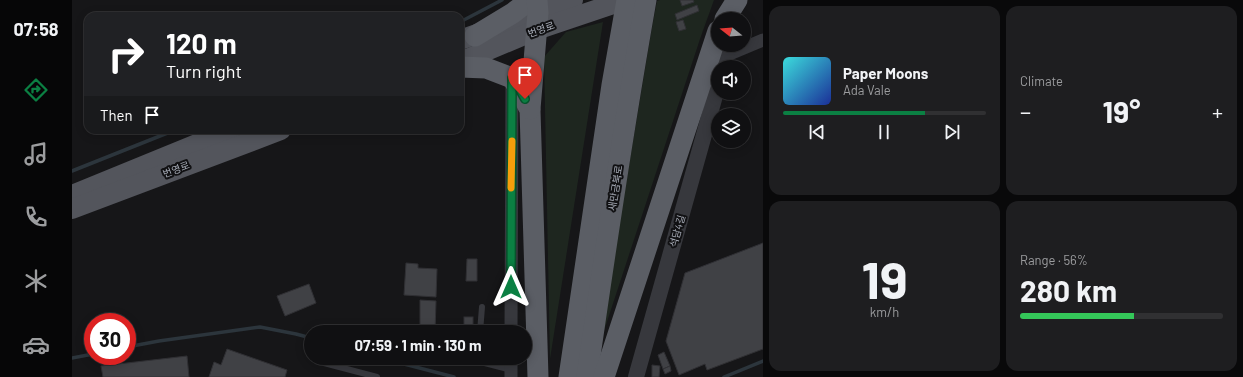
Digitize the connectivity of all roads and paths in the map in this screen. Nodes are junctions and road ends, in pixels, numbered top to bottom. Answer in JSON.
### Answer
{"nodes":[{"id":1,"x":573,"y":0,"type":"edge"},
{"id":2,"x":626,"y":0,"type":"edge"},
{"id":3,"x":646,"y":0,"type":"edge"},
{"id":4,"x":726,"y":0,"type":"edge"},
{"id":5,"x":737,"y":0,"type":"edge"},
{"id":6,"x":747,"y":0,"type":"edge"},
{"id":7,"x":535,"y":11,"type":"edge"},
{"id":8,"x":723,"y":12,"type":"edge"},
{"id":9,"x":729,"y":12,"type":"edge"},
{"id":10,"x":741,"y":12,"type":"edge"},
{"id":11,"x":468,"y":38,"type":"edge"},
{"id":12,"x":763,"y":40,"type":"edge"},
{"id":13,"x":711,"y":52,"type":"edge"},
{"id":14,"x":726,"y":56,"type":"edge"},
{"id":15,"x":464,"y":59,"type":"edge"},
{"id":16,"x":464,"y":67,"type":"edge"},
{"id":17,"x":512,"y":78,"type":"junction"},
{"id":18,"x":714,"y":100,"type":"edge"},
{"id":19,"x":530,"y":110,"type":"junction"},
{"id":20,"x":221,"y":134,"type":"edge"},
{"id":21,"x":271,"y":134,"type":"edge"},
{"id":22,"x":72,"y":195,"type":"edge"},
{"id":23,"x":72,"y":210,"type":"edge"},
{"id":24,"x":482,"y":307,"type":"dead end"},
{"id":25,"x":481,"y":325,"type":"edge"},
{"id":26,"x":511,"y":325,"type":"edge"},
{"id":27,"x":332,"y":365,"type":"edge"},
{"id":28,"x":496,"y":365,"type":"edge"},
{"id":29,"x":511,"y":368,"type":"edge"},
{"id":30,"x":377,"y":377,"type":"edge"},
{"id":31,"x":538,"y":377,"type":"edge"},
{"id":32,"x":568,"y":377,"type":"edge"},
{"id":33,"x":587,"y":377,"type":"edge"},
{"id":34,"x":604,"y":377,"type":"edge"},
{"id":35,"x":636,"y":377,"type":"edge"}],
"edges":[{"from":1,"to":7,"type":"main road","name":"번영로"},
{"from":2,"to":7,"type":"main road","name":"번영로"},
{"from":2,"to":32,"type":"highway","name":"새만금북로"},
{"from":3,"to":33,"type":"highway","name":"새만금북로"},
{"from":4,"to":8,"type":"highway"},
{"from":5,"to":9,"type":"highway"},
{"from":6,"to":10,"type":"street"},
{"from":7,"to":11,"type":"highway"},
{"from":7,"to":15,"type":"main road","name":"번영로"},
{"from":7,"to":19,"type":"highway"},
{"from":12,"to":14,"type":"street"},
{"from":13,"to":34,"type":"highway"},
{"from":16,"to":17,"type":"highway"},
{"from":17,"to":19,"type":"highway"},
{"from":17,"to":26,"type":"street"},
{"from":18,"to":35,"type":"street","name":"석담4길"},
{"from":19,"to":31,"type":"highway"},
{"from":20,"to":22,"type":"main road","name":"번영로"},
{"from":21,"to":23,"type":"main road","name":"번영로"},
{"from":24,"to":25,"type":"lane"},
{"from":27,"to":30,"type":"lane"},
{"from":28,"to":29,"type":"lane"}]}
